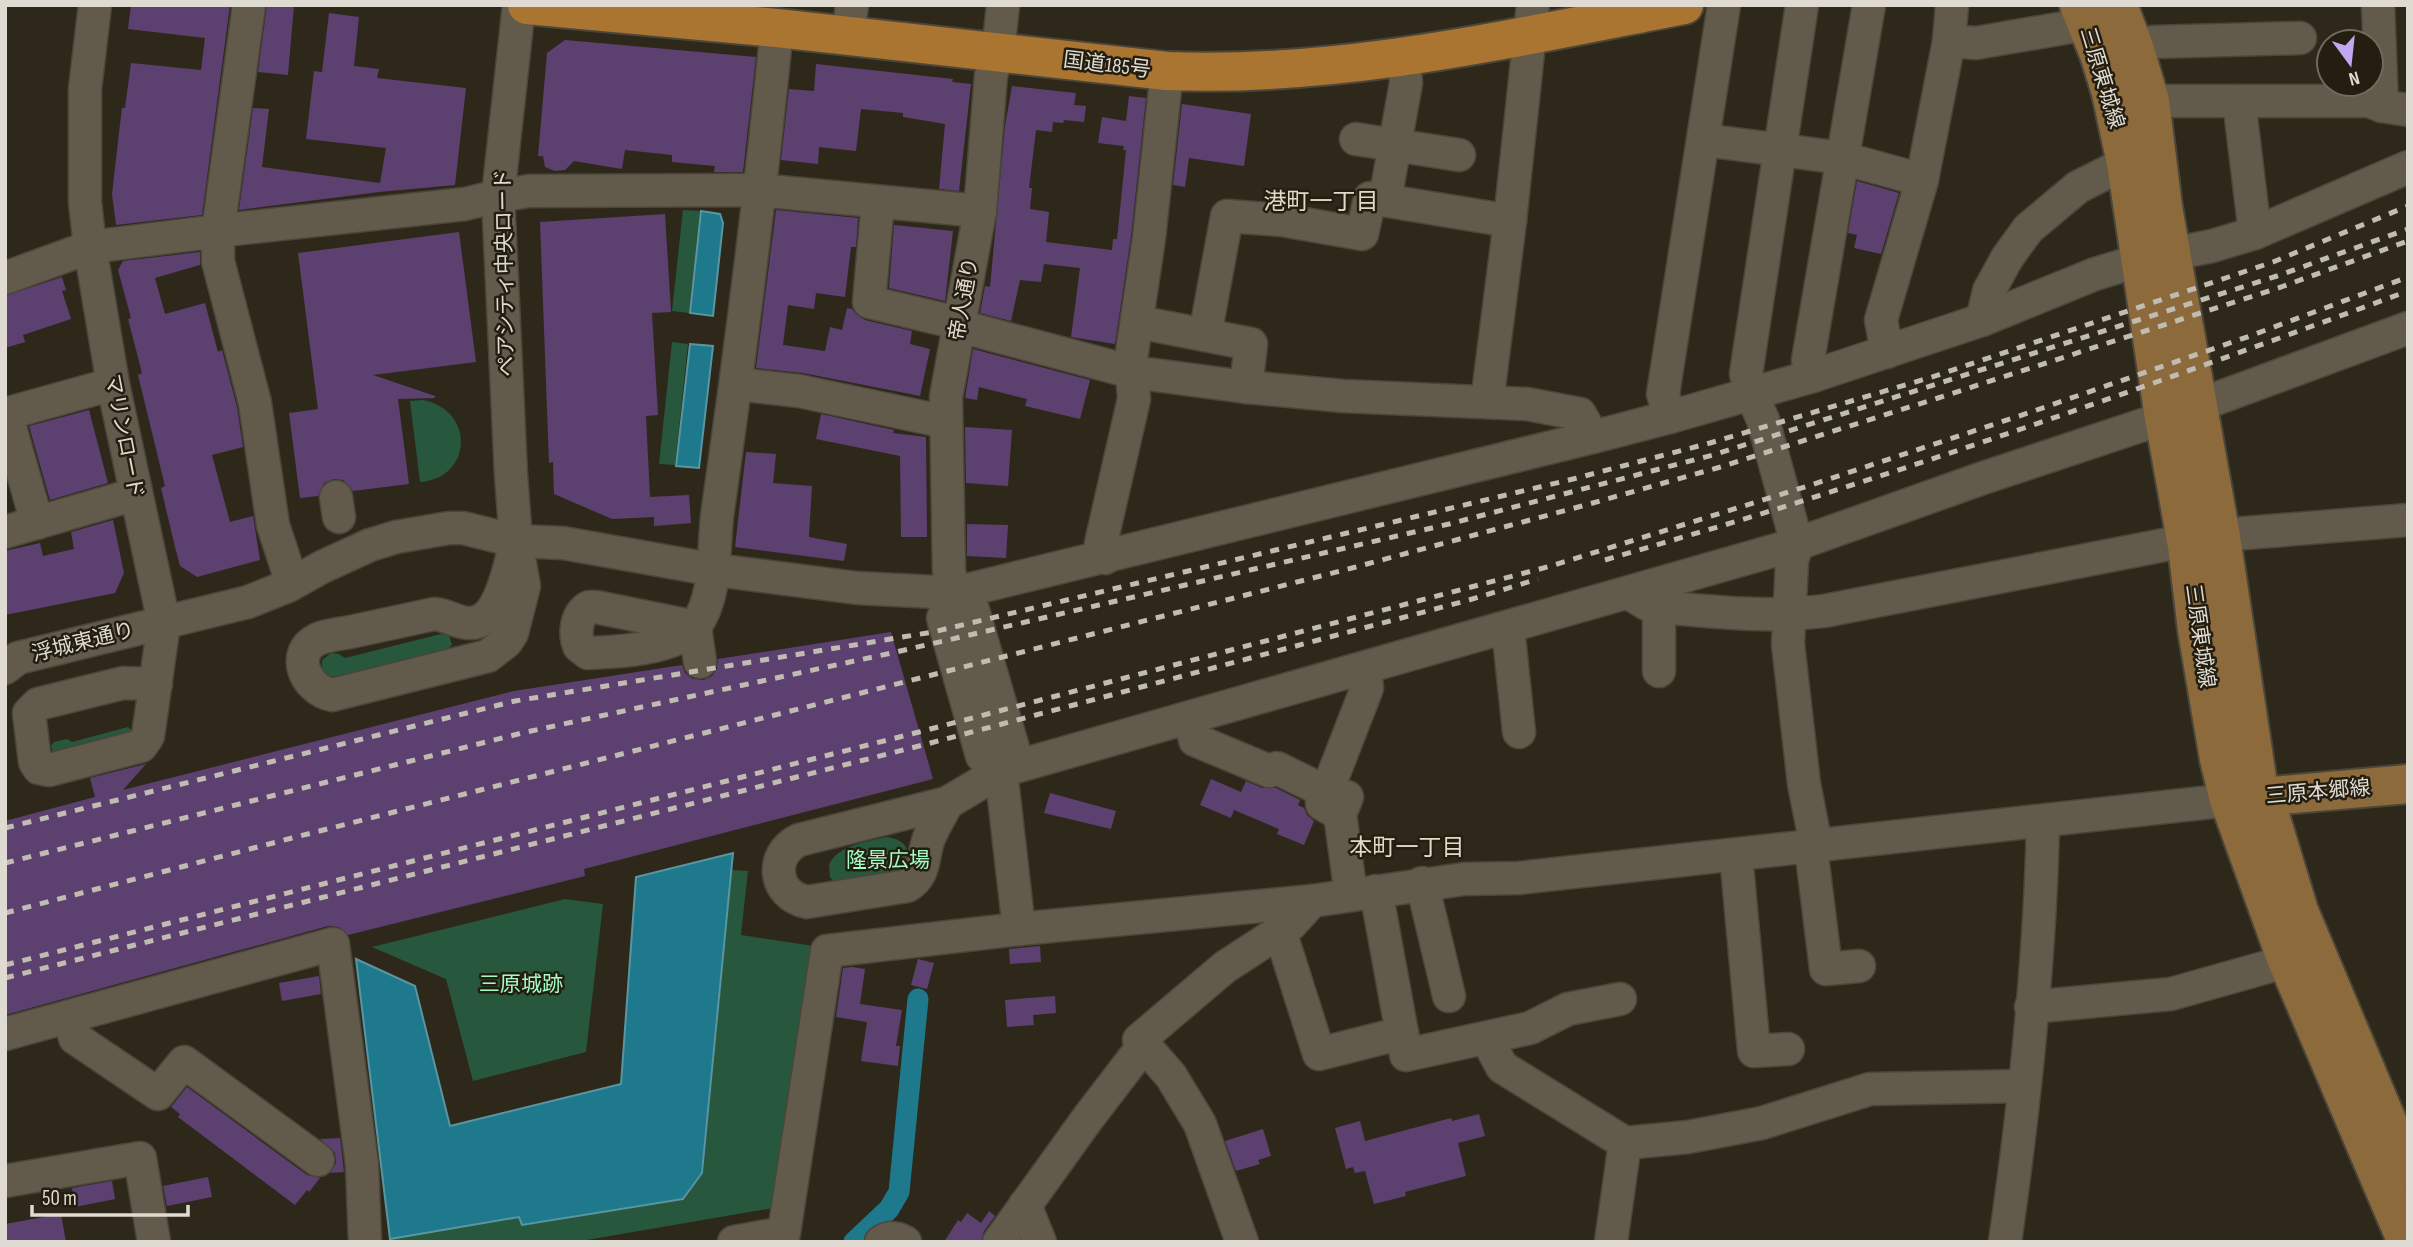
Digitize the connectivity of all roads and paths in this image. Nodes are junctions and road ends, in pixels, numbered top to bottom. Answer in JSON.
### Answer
{"nodes":[{"id":1,"x":95,"y":5,"type":"edge"},
{"id":2,"x":249,"y":5,"type":"edge"},
{"id":3,"x":519,"y":5,"type":"edge"},
{"id":4,"x":527,"y":5,"type":"edge"},
{"id":5,"x":1003,"y":5,"type":"edge"},
{"id":6,"x":1684,"y":5,"type":"edge"},
{"id":7,"x":1724,"y":5,"type":"edge"},
{"id":8,"x":1802,"y":5,"type":"edge"},
{"id":9,"x":1868,"y":5,"type":"edge"},
{"id":10,"x":1952,"y":5,"type":"edge"},
{"id":11,"x":2378,"y":5,"type":"edge"},
{"id":12,"x":2112,"y":17,"type":"edge"},
{"id":13,"x":1531,"y":20,"type":"edge"},
{"id":14,"x":850,"y":21,"type":"edge"},
{"id":15,"x":777,"y":28,"type":"junction"},
{"id":16,"x":2300,"y":38,"type":"dead end"},
{"id":17,"x":1950,"y":41,"type":"junction"},
{"id":18,"x":998,"y":52,"type":"junction"},
{"id":19,"x":1404,"y":57,"type":"junction"},
{"id":20,"x":1167,"y":71,"type":"junction"},
{"id":21,"x":2239,"y":101,"type":"junction"},
{"id":22,"x":2150,"y":102,"type":"junction"},
{"id":23,"x":2395,"y":108,"type":"edge"},
{"id":24,"x":1356,"y":139,"type":"dead end"},
{"id":25,"x":1704,"y":141,"type":"junction"},
{"id":26,"x":1395,"y":146,"type":"junction"},
{"id":27,"x":1781,"y":151,"type":"junction"},
{"id":28,"x":1459,"y":155,"type":"dead end"},
{"id":29,"x":1842,"y":158,"type":"junction"},
{"id":30,"x":2126,"y":163,"type":"junction"},
{"id":31,"x":2408,"y":167,"type":"edge"},
{"id":32,"x":1922,"y":180,"type":"junction"},
{"id":33,"x":758,"y":190,"type":"junction"},
{"id":34,"x":498,"y":196,"type":"junction"},
{"id":35,"x":1385,"y":200,"type":"junction"},
{"id":36,"x":878,"y":202,"type":"junction"},
{"id":37,"x":980,"y":211,"type":"junction"},
{"id":38,"x":1510,"y":221,"type":"junction"},
{"id":39,"x":218,"y":231,"type":"junction"},
{"id":40,"x":2255,"y":233,"type":"junction"},
{"id":41,"x":90,"y":247,"type":"junction"},
{"id":42,"x":2156,"y":257,"type":"junction"},
{"id":43,"x":5,"y":278,"type":"edge"},
{"id":44,"x":1982,"y":320,"type":"junction"},
{"id":45,"x":1138,"y":322,"type":"junction"},
{"id":46,"x":959,"y":326,"type":"junction"},
{"id":47,"x":2408,"y":328,"type":"edge"},
{"id":48,"x":1205,"y":335,"type":"junction"},
{"id":49,"x":1887,"y":352,"type":"junction"},
{"id":50,"x":1132,"y":372,"type":"junction"},
{"id":51,"x":1813,"y":376,"type":"junction"},
{"id":52,"x":113,"y":384,"type":"junction"},
{"id":53,"x":736,"y":384,"type":"junction"},
{"id":54,"x":1246,"y":387,"type":"junction"},
{"id":55,"x":1751,"y":393,"type":"junction"},
{"id":56,"x":1487,"y":402,"type":"junction"},
{"id":57,"x":2181,"y":412,"type":"junction"},
{"id":58,"x":6,"y":414,"type":"edge"},
{"id":59,"x":1670,"y":418,"type":"junction"},
{"id":60,"x":946,"y":422,"type":"junction"},
{"id":61,"x":1593,"y":437,"type":"junction"},
{"id":62,"x":136,"y":495,"type":"junction"},
{"id":63,"x":2408,"y":520,"type":"edge"},
{"id":64,"x":37,"y":523,"type":"junction"},
{"id":65,"x":5,"y":532,"type":"edge"},
{"id":66,"x":516,"y":541,"type":"junction"},
{"id":67,"x":2204,"y":541,"type":"junction"},
{"id":68,"x":1797,"y":544,"type":"junction"},
{"id":69,"x":1105,"y":558,"type":"junction"},
{"id":70,"x":715,"y":570,"type":"junction"},
{"id":71,"x":292,"y":583,"type":"junction"},
{"id":72,"x":955,"y":593,"type":"junction"},
{"id":73,"x":1629,"y":593,"type":"junction"},
{"id":74,"x":1659,"y":607,"type":"junction"},
{"id":75,"x":1790,"y":615,"type":"junction"},
{"id":76,"x":164,"y":622,"type":"junction"},
{"id":77,"x":1508,"y":628,"type":"junction"},
{"id":78,"x":700,"y":662,"type":"dead end"},
{"id":79,"x":5,"y":668,"type":"edge"},
{"id":80,"x":1365,"y":668,"type":"junction"},
{"id":81,"x":1660,"y":671,"type":"dead end"},
{"id":82,"x":156,"y":684,"type":"dead end"},
{"id":83,"x":1190,"y":718,"type":"junction"},
{"id":84,"x":1519,"y":732,"type":"dead end"},
{"id":85,"x":1000,"y":771,"type":"junction"},
{"id":86,"x":2408,"y":784,"type":"edge"},
{"id":87,"x":2244,"y":799,"type":"junction"},
{"id":88,"x":1338,"y":801,"type":"junction"},
{"id":89,"x":947,"y":803,"type":"junction"},
{"id":90,"x":2043,"y":822,"type":"junction"},
{"id":91,"x":1816,"y":845,"type":"junction"},
{"id":92,"x":1737,"y":855,"type":"junction"},
{"id":93,"x":1422,"y":883,"type":"junction"},
{"id":94,"x":1363,"y":893,"type":"junction"},
{"id":95,"x":1312,"y":901,"type":"junction"},
{"id":96,"x":1019,"y":929,"type":"junction"},
{"id":97,"x":1280,"y":931,"type":"junction"},
{"id":98,"x":2286,"y":958,"type":"junction"},
{"id":99,"x":1859,"y":966,"type":"dead end"},
{"id":100,"x":1449,"y":996,"type":"dead end"},
{"id":101,"x":1620,"y":999,"type":"dead end"},
{"id":102,"x":2031,"y":1007,"type":"junction"},
{"id":103,"x":69,"y":1017,"type":"junction"},
{"id":104,"x":1402,"y":1033,"type":"junction"},
{"id":105,"x":5,"y":1034,"type":"edge"},
{"id":106,"x":1487,"y":1039,"type":"junction"},
{"id":107,"x":1144,"y":1045,"type":"junction"},
{"id":108,"x":1788,"y":1049,"type":"dead end"},
{"id":109,"x":2024,"y":1086,"type":"junction"},
{"id":110,"x":1625,"y":1143,"type":"junction"},
{"id":111,"x":318,"y":1160,"type":"dead end"},
{"id":112,"x":2408,"y":1171,"type":"edge"},
{"id":113,"x":5,"y":1181,"type":"edge"},
{"id":114,"x":1025,"y":1205,"type":"junction"},
{"id":115,"x":783,"y":1238,"type":"edge"},
{"id":116,"x":154,"y":1242,"type":"edge"},
{"id":117,"x":365,"y":1242,"type":"edge"},
{"id":118,"x":734,"y":1242,"type":"edge"},
{"id":119,"x":881,"y":1242,"type":"edge"},
{"id":120,"x":905,"y":1242,"type":"edge"},
{"id":121,"x":999,"y":1242,"type":"edge"},
{"id":122,"x":1040,"y":1242,"type":"edge"},
{"id":123,"x":1242,"y":1242,"type":"edge"},
{"id":124,"x":1611,"y":1242,"type":"edge"},
{"id":125,"x":2005,"y":1242,"type":"edge"},
{"id":126,"x":2407,"y":1242,"type":"edge"}],
"edges":[{"from":1,"to":41,"type":"street","name":"マリンロード"},
{"from":2,"to":39,"type":"street"},
{"from":3,"to":34,"type":"street","name":"ペアシティ中央ロード"},
{"from":4,"to":15,"type":"highway","name":"国道185号"},
{"from":5,"to":18,"type":"street","name":"帝人通り"},
{"from":6,"to":13,"type":"highway","name":"国道185号"},
{"from":7,"to":25,"type":"street"},
{"from":8,"to":27,"type":"street"},
{"from":9,"to":29,"type":"street"},
{"from":10,"to":17,"type":"street"},
{"from":11,"to":23,"type":"street"},
{"from":12,"to":16,"type":"street"},
{"from":12,"to":17,"type":"street"},
{"from":12,"to":22,"type":"main road","name":"三原東城線"},
{"from":12,"to":30,"type":"main road","name":"三原東城線"},
{"from":13,"to":19,"type":"highway","name":"国道185号"},
{"from":13,"to":38,"type":"street"},
{"from":14,"to":15,"type":"highway","name":"国道185号"},
{"from":14,"to":18,"type":"highway","name":"国道185号"},
{"from":15,"to":33,"type":"street"},
{"from":17,"to":32,"type":"street"},
{"from":18,"to":20,"type":"highway","name":"国道185号"},
{"from":18,"to":37,"type":"street","name":"帝人通り"},
{"from":19,"to":20,"type":"highway","name":"国道185号"},
{"from":19,"to":26,"type":"street"},
{"from":20,"to":45,"type":"street"},
{"from":21,"to":22,"type":"street"},
{"from":21,"to":23,"type":"street"},
{"from":21,"to":40,"type":"street"},
{"from":22,"to":42,"type":"main road","name":"三原東城線"},
{"from":24,"to":26,"type":"street"},
{"from":25,"to":27,"type":"street"},
{"from":25,"to":59,"type":"street"},
{"from":26,"to":28,"type":"street"},
{"from":26,"to":35,"type":"street"},
{"from":27,"to":29,"type":"street"},
{"from":27,"to":55,"type":"street"},
{"from":29,"to":32,"type":"street"},
{"from":29,"to":51,"type":"street"},
{"from":30,"to":42,"type":"main road","name":"三原東城線"},
{"from":30,"to":44,"type":"street"},
{"from":31,"to":40,"type":"street","name":"浮城東通り"},
{"from":32,"to":49,"type":"street"},
{"from":33,"to":34,"type":"street"},
{"from":33,"to":36,"type":"street"},
{"from":33,"to":53,"type":"street"},
{"from":34,"to":39,"type":"street"},
{"from":34,"to":66,"type":"street","name":"ペアシティ中央ロード"},
{"from":35,"to":38,"type":"street"},
{"from":35,"to":48,"type":"street"},
{"from":36,"to":37,"type":"street"},
{"from":36,"to":46,"type":"street"},
{"from":37,"to":46,"type":"street","name":"帝人通り"},
{"from":38,"to":56,"type":"street"},
{"from":39,"to":41,"type":"street"},
{"from":39,"to":71,"type":"street"},
{"from":40,"to":42,"type":"street","name":"浮城東通り"},
{"from":41,"to":43,"type":"street"},
{"from":41,"to":52,"type":"street","name":"マリンロード"},
{"from":42,"to":44,"type":"street","name":"浮城東通り"},
{"from":42,"to":57,"type":"main road","name":"三原東城線"},
{"from":44,"to":49,"type":"street","name":"浮城東通り"},
{"from":45,"to":48,"type":"street"},
{"from":45,"to":50,"type":"street"},
{"from":46,"to":50,"type":"street"},
{"from":46,"to":60,"type":"street","name":"帝人通り"},
{"from":47,"to":57,"type":"street"},
{"from":48,"to":54,"type":"street"},
{"from":49,"to":51,"type":"street","name":"浮城東通り"},
{"from":50,"to":54,"type":"street"},
{"from":50,"to":69,"type":"street"},
{"from":51,"to":55,"type":"street","name":"浮城東通り"},
{"from":52,"to":58,"type":"street"},
{"from":52,"to":62,"type":"street","name":"マリンロード"},
{"from":53,"to":60,"type":"street"},
{"from":53,"to":70,"type":"street"},
{"from":54,"to":56,"type":"street"},
{"from":55,"to":59,"type":"street","name":"浮城東通り"},
{"from":55,"to":68,"type":"street"},
{"from":56,"to":61,"type":"street"},
{"from":57,"to":67,"type":"main road","name":"三原東城線"},
{"from":57,"to":68,"type":"street"},
{"from":58,"to":64,"type":"street"},
{"from":59,"to":61,"type":"street","name":"浮城東通り"},
{"from":60,"to":72,"type":"street","name":"帝人通り"},
{"from":61,"to":69,"type":"street","name":"浮城東通り"},
{"from":62,"to":64,"type":"street"},
{"from":62,"to":76,"type":"street","name":"マリンロード"},
{"from":63,"to":67,"type":"street"},
{"from":64,"to":65,"type":"street"},
{"from":66,"to":66,"type":"street"},
{"from":66,"to":70,"type":"street","name":"浮城東通り"},
{"from":66,"to":71,"type":"street","name":"浮城東通り"},
{"from":67,"to":75,"type":"street"},
{"from":67,"to":87,"type":"main road","name":"三原東城線"},
{"from":68,"to":73,"type":"street"},
{"from":68,"to":75,"type":"street"},
{"from":69,"to":72,"type":"street","name":"浮城東通り"},
{"from":70,"to":72,"type":"street","name":"浮城東通り"},
{"from":70,"to":78,"type":"street"},
{"from":71,"to":76,"type":"street","name":"浮城東通り"},
{"from":72,"to":85,"type":"street"},
{"from":73,"to":74,"type":"street"},
{"from":73,"to":77,"type":"street"},
{"from":74,"to":75,"type":"street"},
{"from":74,"to":81,"type":"street"},
{"from":75,"to":91,"type":"street"},
{"from":76,"to":79,"type":"street","name":"浮城東通り"},
{"from":76,"to":82,"type":"street","name":"マリンロード"},
{"from":77,"to":80,"type":"street"},
{"from":77,"to":84,"type":"street"},
{"from":80,"to":83,"type":"street"},
{"from":80,"to":88,"type":"street"},
{"from":83,"to":85,"type":"street"},
{"from":83,"to":88,"type":"street"},
{"from":85,"to":89,"type":"street"},
{"from":85,"to":96,"type":"street"},
{"from":86,"to":87,"type":"main road","name":"三原本郷線"},
{"from":87,"to":90,"type":"street"},
{"from":87,"to":98,"type":"main road","name":"三原東城線"},
{"from":87,"to":112,"type":"main road","name":"三原東城線"},
{"from":88,"to":94,"type":"street"},
{"from":89,"to":89,"type":"street"},
{"from":90,"to":91,"type":"street"},
{"from":90,"to":102,"type":"street"},
{"from":91,"to":92,"type":"street"},
{"from":91,"to":99,"type":"street"},
{"from":92,"to":93,"type":"street"},
{"from":92,"to":108,"type":"street"},
{"from":93,"to":94,"type":"street"},
{"from":93,"to":100,"type":"street"},
{"from":94,"to":95,"type":"street"},
{"from":94,"to":104,"type":"street"},
{"from":95,"to":96,"type":"street"},
{"from":95,"to":97,"type":"street"},
{"from":96,"to":115,"type":"street"},
{"from":97,"to":104,"type":"street"},
{"from":97,"to":107,"type":"street"},
{"from":98,"to":102,"type":"street"},
{"from":98,"to":126,"type":"main road","name":"三原東城線"},
{"from":101,"to":106,"type":"street"},
{"from":102,"to":109,"type":"street"},
{"from":103,"to":105,"type":"street"},
{"from":103,"to":111,"type":"street"},
{"from":103,"to":117,"type":"street"},
{"from":104,"to":106,"type":"street"},
{"from":106,"to":110,"type":"street"},
{"from":107,"to":114,"type":"street"},
{"from":107,"to":123,"type":"street"},
{"from":109,"to":110,"type":"street"},
{"from":109,"to":125,"type":"street"},
{"from":110,"to":124,"type":"street"},
{"from":113,"to":116,"type":"street"},
{"from":114,"to":121,"type":"street"},
{"from":114,"to":122,"type":"street"},
{"from":115,"to":118,"type":"street"},
{"from":119,"to":120,"type":"street"}]}
